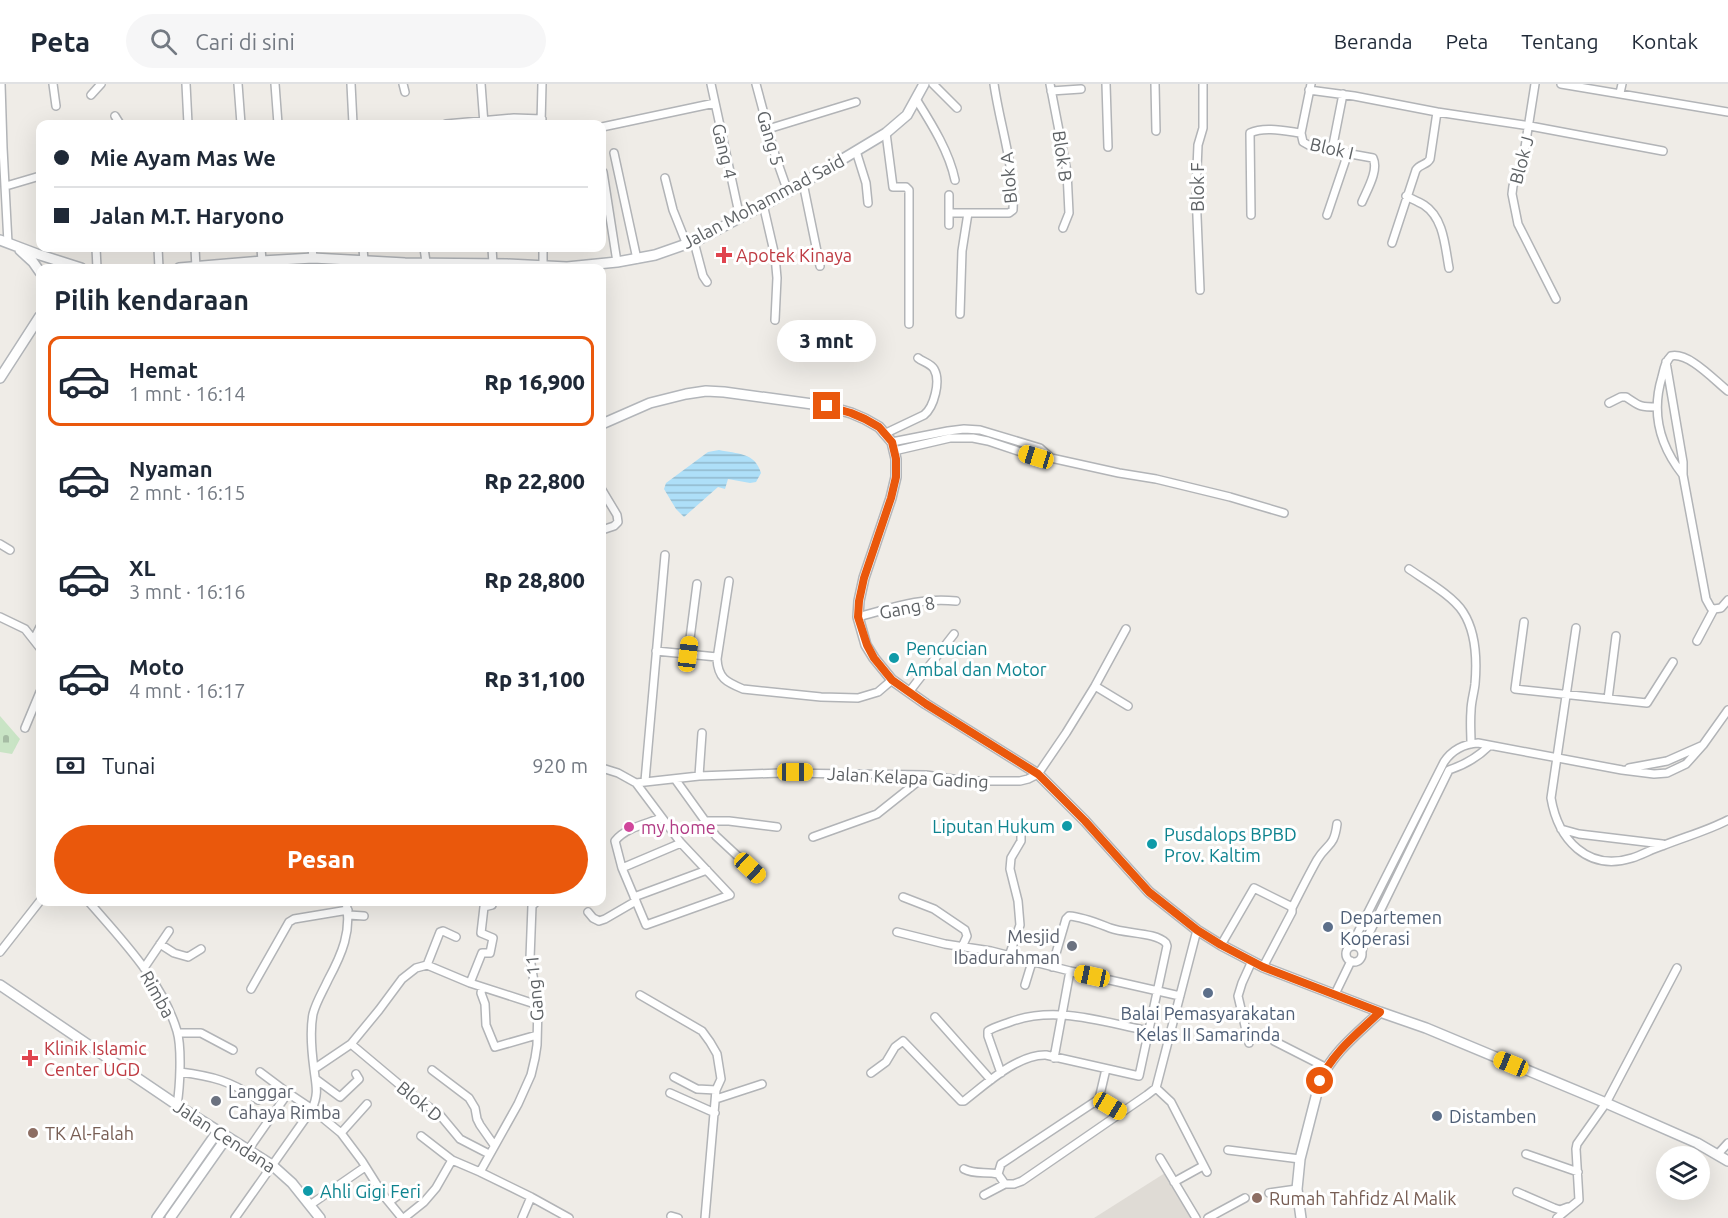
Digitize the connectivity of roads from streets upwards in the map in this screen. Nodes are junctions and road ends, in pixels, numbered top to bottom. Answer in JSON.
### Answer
{"nodes":[{"id":1,"x":1,"y":84,"type":"edge"},
{"id":2,"x":53,"y":84,"type":"edge"},
{"id":3,"x":100,"y":84,"type":"edge"},
{"id":4,"x":186,"y":84,"type":"edge"},
{"id":5,"x":238,"y":84,"type":"edge"},
{"id":6,"x":275,"y":84,"type":"edge"},
{"id":7,"x":351,"y":84,"type":"edge"},
{"id":8,"x":404,"y":84,"type":"edge"},
{"id":9,"x":481,"y":84,"type":"edge"},
{"id":10,"x":542,"y":84,"type":"edge"},
{"id":11,"x":711,"y":84,"type":"edge"},
{"id":12,"x":756,"y":84,"type":"edge"},
{"id":13,"x":924,"y":84,"type":"edge"},
{"id":14,"x":933,"y":84,"type":"edge"},
{"id":15,"x":994,"y":84,"type":"edge"},
{"id":16,"x":1106,"y":84,"type":"edge"},
{"id":17,"x":1155,"y":84,"type":"edge"},
{"id":18,"x":1203,"y":84,"type":"edge"},
{"id":19,"x":1535,"y":84,"type":"edge"},
{"id":20,"x":1561,"y":84,"type":"edge"},
{"id":21,"x":1622,"y":84,"type":"edge"},
{"id":22,"x":1310,"y":87,"type":"edge"},
{"id":23,"x":1051,"y":88,"type":"edge"},
{"id":24,"x":1081,"y":89,"type":"dead end"},
{"id":25,"x":405,"y":92,"type":"dead end"},
{"id":26,"x":1620,"y":93,"type":"junction"},
{"id":27,"x":1343,"y":94,"type":"junction"},
{"id":28,"x":91,"y":95,"type":"dead end"},
{"id":29,"x":916,"y":99,"type":"junction"},
{"id":30,"x":856,"y":102,"type":"dead end"},
{"id":31,"x":715,"y":103,"type":"junction"},
{"id":32,"x":56,"y":106,"type":"dead end"},
{"id":33,"x":957,"y":108,"type":"dead end"},
{"id":34,"x":1437,"y":112,"type":"junction"},
{"id":35,"x":1728,"y":112,"type":"edge"},
{"id":36,"x":115,"y":116,"type":"dead end"},
{"id":37,"x":118,"y":120,"type":"edge"},
{"id":38,"x":188,"y":120,"type":"edge"},
{"id":39,"x":241,"y":120,"type":"edge"},
{"id":40,"x":278,"y":120,"type":"edge"},
{"id":41,"x":353,"y":120,"type":"edge"},
{"id":42,"x":484,"y":120,"type":"edge"},
{"id":43,"x":499,"y":120,"type":"edge"},
{"id":44,"x":528,"y":120,"type":"edge"},
{"id":45,"x":542,"y":120,"type":"edge"},
{"id":46,"x":606,"y":126,"type":"edge"},
{"id":47,"x":1530,"y":126,"type":"junction"},
{"id":48,"x":768,"y":129,"type":"junction"},
{"id":49,"x":1156,"y":132,"type":"dead end"},
{"id":50,"x":886,"y":133,"type":"junction"},
{"id":51,"x":1301,"y":133,"type":"junction"},
{"id":52,"x":1108,"y":147,"type":"dead end"},
{"id":53,"x":1332,"y":150,"type":"junction"},
{"id":54,"x":856,"y":151,"type":"junction"},
{"id":55,"x":1663,"y":151,"type":"dead end"},
{"id":56,"x":614,"y":153,"type":"dead end"},
{"id":57,"x":1348,"y":153,"type":"junction"},
{"id":58,"x":36,"y":178,"type":"edge"},
{"id":59,"x":665,"y":178,"type":"dead end"},
{"id":60,"x":955,"y":180,"type":"dead end"},
{"id":61,"x":803,"y":183,"type":"junction"},
{"id":62,"x":6,"y":186,"type":"junction"},
{"id":63,"x":606,"y":191,"type":"edge"},
{"id":64,"x":788,"y":192,"type":"junction"},
{"id":65,"x":949,"y":195,"type":"dead end"},
{"id":66,"x":1406,"y":196,"type":"junction"},
{"id":67,"x":1362,"y":202,"type":"dead end"},
{"id":68,"x":868,"y":203,"type":"dead end"},
{"id":69,"x":764,"y":204,"type":"junction"},
{"id":70,"x":950,"y":213,"type":"junction"},
{"id":71,"x":968,"y":213,"type":"junction"},
{"id":72,"x":1251,"y":215,"type":"dead end"},
{"id":73,"x":1328,"y":215,"type":"dead end"},
{"id":74,"x":740,"y":218,"type":"junction"},
{"id":75,"x":949,"y":225,"type":"dead end"},
{"id":76,"x":1063,"y":228,"type":"dead end"},
{"id":77,"x":8,"y":243,"type":"edge"},
{"id":78,"x":1392,"y":243,"type":"dead end"},
{"id":79,"x":690,"y":244,"type":"junction"},
{"id":80,"x":261,"y":252,"type":"edge"},
{"id":81,"x":312,"y":252,"type":"edge"},
{"id":82,"x":363,"y":252,"type":"edge"},
{"id":83,"x":425,"y":252,"type":"edge"},
{"id":84,"x":492,"y":252,"type":"edge"},
{"id":85,"x":313,"y":258,"type":"junction"},
{"id":86,"x":637,"y":259,"type":"junction"},
{"id":87,"x":262,"y":261,"type":"junction"},
{"id":88,"x":364,"y":261,"type":"junction"},
{"id":89,"x":426,"y":262,"type":"junction"},
{"id":90,"x":617,"y":262,"type":"junction"},
{"id":91,"x":62,"y":264,"type":"edge"},
{"id":92,"x":234,"y":264,"type":"edge"},
{"id":93,"x":493,"y":264,"type":"joint"},
{"id":94,"x":602,"y":264,"type":"edge"},
{"id":95,"x":36,"y":266,"type":"edge"},
{"id":96,"x":820,"y":266,"type":"dead end"},
{"id":97,"x":1449,"y":268,"type":"dead end"},
{"id":98,"x":707,"y":282,"type":"dead end"},
{"id":99,"x":1200,"y":290,"type":"dead end"},
{"id":100,"x":1556,"y":299,"type":"dead end"},
{"id":101,"x":960,"y":314,"type":"dead end"},
{"id":102,"x":775,"y":320,"type":"dead end"},
{"id":103,"x":36,"y":322,"type":"edge"},
{"id":104,"x":909,"y":324,"type":"dead end"},
{"id":105,"x":918,"y":358,"type":"dead end"},
{"id":106,"x":1666,"y":362,"type":"junction"},
{"id":107,"x":0,"y":378,"type":"edge"},
{"id":108,"x":1728,"y":391,"type":"edge"},
{"id":109,"x":1610,"y":403,"type":"dead end"},
{"id":110,"x":1657,"y":407,"type":"junction"},
{"id":111,"x":606,"y":422,"type":"edge"},
{"id":112,"x":884,"y":434,"type":"junction"},
{"id":113,"x":893,"y":447,"type":"junction"},
{"id":114,"x":1683,"y":475,"type":"junction"},
{"id":115,"x":606,"y":497,"type":"edge"},
{"id":116,"x":1284,"y":513,"type":"dead end"},
{"id":117,"x":606,"y":529,"type":"edge"},
{"id":118,"x":0,"y":544,"type":"edge"},
{"id":119,"x":10,"y":550,"type":"dead end"},
{"id":120,"x":665,"y":555,"type":"dead end"},
{"id":121,"x":1409,"y":569,"type":"dead end"},
{"id":122,"x":729,"y":581,"type":"dead end"},
{"id":123,"x":697,"y":584,"type":"dead end"},
{"id":124,"x":1728,"y":600,"type":"edge"},
{"id":125,"x":956,"y":601,"type":"dead end"},
{"id":126,"x":1714,"y":609,"type":"junction"},
{"id":127,"x":0,"y":616,"type":"edge"},
{"id":128,"x":858,"y":617,"type":"junction"},
{"id":129,"x":1524,"y":622,"type":"dead end"},
{"id":130,"x":1576,"y":628,"type":"dead end"},
{"id":131,"x":1126,"y":630,"type":"dead end"},
{"id":132,"x":954,"y":634,"type":"dead end"},
{"id":133,"x":36,"y":635,"type":"edge"},
{"id":134,"x":1616,"y":636,"type":"dead end"},
{"id":135,"x":34,"y":639,"type":"junction"},
{"id":136,"x":1697,"y":641,"type":"dead end"},
{"id":137,"x":36,"y":642,"type":"edge"},
{"id":138,"x":656,"y":651,"type":"junction"},
{"id":139,"x":688,"y":654,"type":"junction"},
{"id":140,"x":717,"y":657,"type":"junction"},
{"id":141,"x":1673,"y":663,"type":"dead end"},
{"id":142,"x":892,"y":680,"type":"junction"},
{"id":143,"x":1095,"y":686,"type":"junction"},
{"id":144,"x":909,"y":692,"type":"junction"},
{"id":145,"x":1566,"y":695,"type":"junction"},
{"id":146,"x":1608,"y":699,"type":"junction"},
{"id":147,"x":36,"y":702,"type":"edge"},
{"id":148,"x":1128,"y":706,"type":"dead end"},
{"id":149,"x":1728,"y":710,"type":"edge"},
{"id":150,"x":25,"y":728,"type":"dead end"},
{"id":151,"x":702,"y":733,"type":"dead end"},
{"id":152,"x":1471,"y":744,"type":"junction"},
{"id":153,"x":1703,"y":745,"type":"junction"},
{"id":154,"x":1489,"y":746,"type":"junction"},
{"id":155,"x":1557,"y":757,"type":"junction"},
{"id":156,"x":1442,"y":764,"type":"junction"},
{"id":157,"x":606,"y":770,"type":"edge"},
{"id":158,"x":1622,"y":770,"type":"junction"},
{"id":159,"x":1449,"y":771,"type":"junction"},
{"id":160,"x":1038,"y":774,"type":"junction"},
{"id":161,"x":926,"y":775,"type":"junction"},
{"id":162,"x":699,"y":776,"type":"junction"},
{"id":163,"x":675,"y":779,"type":"junction"},
{"id":164,"x":645,"y":781,"type":"junction"},
{"id":165,"x":636,"y":783,"type":"junction"},
{"id":166,"x":661,"y":818,"type":"junction"},
{"id":167,"x":1728,"y":820,"type":"edge"},
{"id":168,"x":704,"y":821,"type":"junction"},
{"id":169,"x":1021,"y":824,"type":"dead end"},
{"id":170,"x":1337,"y":824,"type":"dead end"},
{"id":171,"x":777,"y":827,"type":"dead end"},
{"id":172,"x":1561,"y":829,"type":"junction"},
{"id":173,"x":813,"y":837,"type":"dead end"},
{"id":174,"x":681,"y":843,"type":"junction"},
{"id":175,"x":1665,"y":844,"type":"junction"},
{"id":176,"x":622,"y":868,"type":"junction"},
{"id":177,"x":707,"y":870,"type":"junction"},
{"id":178,"x":760,"y":877,"type":"dead end"},
{"id":179,"x":903,"y":897,"type":"dead end"},
{"id":180,"x":635,"y":899,"type":"junction"},
{"id":181,"x":36,"y":906,"type":"edge"},
{"id":182,"x":91,"y":906,"type":"edge"},
{"id":183,"x":347,"y":906,"type":"edge"},
{"id":184,"x":488,"y":906,"type":"edge"},
{"id":185,"x":532,"y":906,"type":"edge"},
{"id":186,"x":1292,"y":908,"type":"junction"},
{"id":187,"x":348,"y":912,"type":"junction"},
{"id":188,"x":588,"y":912,"type":"dead end"},
{"id":189,"x":364,"y":916,"type":"dead end"},
{"id":190,"x":1197,"y":930,"type":"junction"},
{"id":191,"x":169,"y":931,"type":"dead end"},
{"id":192,"x":897,"y":932,"type":"dead end"},
{"id":193,"x":456,"y":937,"type":"dead end"},
{"id":194,"x":160,"y":944,"type":"junction"},
{"id":195,"x":1221,"y":945,"type":"junction"},
{"id":196,"x":1351,"y":946,"type":"junction"},
{"id":197,"x":962,"y":947,"type":"junction"},
{"id":198,"x":201,"y":949,"type":"dead end"},
{"id":199,"x":1363,"y":949,"type":"junction"},
{"id":200,"x":0,"y":952,"type":"edge"},
{"id":201,"x":1009,"y":956,"type":"junction"},
{"id":202,"x":1252,"y":961,"type":"junction"},
{"id":203,"x":1351,"y":961,"type":"junction"},
{"id":204,"x":1032,"y":962,"type":"junction"},
{"id":205,"x":427,"y":965,"type":"junction"},
{"id":206,"x":1052,"y":967,"type":"junction"},
{"id":207,"x":1263,"y":967,"type":"junction"},
{"id":208,"x":144,"y":968,"type":"junction"},
{"id":209,"x":1677,"y":968,"type":"dead end"},
{"id":210,"x":1070,"y":971,"type":"junction"},
{"id":211,"x":470,"y":983,"type":"junction"},
{"id":212,"x":1025,"y":985,"type":"dead end"},
{"id":213,"x":0,"y":986,"type":"edge"},
{"id":214,"x":482,"y":987,"type":"junction"},
{"id":215,"x":250,"y":989,"type":"dead end"},
{"id":216,"x":1157,"y":990,"type":"junction"},
{"id":217,"x":1335,"y":994,"type":"junction"},
{"id":218,"x":640,"y":995,"type":"dead end"},
{"id":219,"x":1180,"y":996,"type":"junction"},
{"id":220,"x":538,"y":1005,"type":"junction"},
{"id":221,"x":1380,"y":1012,"type":"junction"},
{"id":222,"x":1063,"y":1014,"type":"junction"},
{"id":223,"x":935,"y":1017,"type":"dead end"},
{"id":224,"x":1149,"y":1031,"type":"junction"},
{"id":225,"x":178,"y":1033,"type":"junction"},
{"id":226,"x":537,"y":1035,"type":"junction"},
{"id":227,"x":1274,"y":1041,"type":"dead end"},
{"id":228,"x":1249,"y":1043,"type":"dead end"},
{"id":229,"x":351,"y":1044,"type":"junction"},
{"id":230,"x":233,"y":1050,"type":"dead end"},
{"id":231,"x":1054,"y":1058,"type":"junction"},
{"id":232,"x":1327,"y":1068,"type":"junction"},
{"id":233,"x":314,"y":1069,"type":"junction"},
{"id":234,"x":1106,"y":1069,"type":"junction"},
{"id":235,"x":432,"y":1070,"type":"dead end"},
{"id":236,"x":180,"y":1072,"type":"junction"},
{"id":237,"x":260,"y":1072,"type":"dead end"},
{"id":238,"x":871,"y":1073,"type":"dead end"},
{"id":239,"x":1001,"y":1073,"type":"junction"},
{"id":240,"x":356,"y":1074,"type":"dead end"},
{"id":241,"x":674,"y":1077,"type":"dead end"},
{"id":242,"x":316,"y":1080,"type":"junction"},
{"id":243,"x":991,"y":1080,"type":"junction"},
{"id":244,"x":762,"y":1084,"type":"dead end"},
{"id":245,"x":1156,"y":1088,"type":"junction"},
{"id":246,"x":716,"y":1090,"type":"junction"},
{"id":247,"x":288,"y":1093,"type":"junction"},
{"id":248,"x":670,"y":1094,"type":"dead end"},
{"id":249,"x":716,"y":1099,"type":"junction"},
{"id":250,"x":1099,"y":1099,"type":"junction"},
{"id":251,"x":258,"y":1100,"type":"dead end"},
{"id":252,"x":1606,"y":1103,"type":"junction"},
{"id":253,"x":367,"y":1104,"type":"dead end"},
{"id":254,"x":177,"y":1105,"type":"junction"},
{"id":255,"x":312,"y":1109,"type":"junction"},
{"id":256,"x":1121,"y":1112,"type":"junction"},
{"id":257,"x":714,"y":1113,"type":"junction"},
{"id":258,"x":218,"y":1131,"type":"junction"},
{"id":259,"x":341,"y":1133,"type":"junction"},
{"id":260,"x":421,"y":1136,"type":"dead end"},
{"id":261,"x":227,"y":1137,"type":"junction"},
{"id":262,"x":1728,"y":1143,"type":"edge"},
{"id":263,"x":494,"y":1145,"type":"junction"},
{"id":264,"x":248,"y":1150,"type":"junction"},
{"id":265,"x":1228,"y":1150,"type":"dead end"},
{"id":266,"x":489,"y":1154,"type":"junction"},
{"id":267,"x":1526,"y":1154,"type":"dead end"},
{"id":268,"x":1718,"y":1155,"type":"junction"},
{"id":269,"x":1160,"y":1158,"type":"dead end"},
{"id":270,"x":1300,"y":1159,"type":"junction"},
{"id":271,"x":452,"y":1160,"type":"junction"},
{"id":272,"x":1728,"y":1161,"type":"edge"},
{"id":273,"x":272,"y":1165,"type":"junction"},
{"id":274,"x":365,"y":1167,"type":"junction"},
{"id":275,"x":964,"y":1169,"type":"dead end"},
{"id":276,"x":480,"y":1172,"type":"junction"},
{"id":277,"x":1578,"y":1172,"type":"junction"},
{"id":278,"x":998,"y":1174,"type":"junction"},
{"id":279,"x":1174,"y":1182,"type":"junction"},
{"id":280,"x":1005,"y":1184,"type":"junction"},
{"id":281,"x":1297,"y":1189,"type":"junction"},
{"id":282,"x":403,"y":1192,"type":"dead end"},
{"id":283,"x":1517,"y":1192,"type":"dead end"},
{"id":284,"x":1269,"y":1193,"type":"dead end"},
{"id":285,"x":984,"y":1195,"type":"dead end"},
{"id":286,"x":531,"y":1197,"type":"junction"},
{"id":287,"x":1245,"y":1198,"type":"dead end"},
{"id":288,"x":389,"y":1202,"type":"junction"},
{"id":289,"x":1576,"y":1204,"type":"junction"},
{"id":290,"x":310,"y":1205,"type":"junction"},
{"id":291,"x":157,"y":1218,"type":"edge"},
{"id":292,"x":170,"y":1218,"type":"edge"},
{"id":293,"x":235,"y":1218,"type":"edge"},
{"id":294,"x":320,"y":1218,"type":"edge"},
{"id":295,"x":403,"y":1218,"type":"edge"},
{"id":296,"x":522,"y":1218,"type":"edge"},
{"id":297,"x":569,"y":1218,"type":"edge"},
{"id":298,"x":705,"y":1218,"type":"edge"},
{"id":299,"x":1196,"y":1218,"type":"edge"},
{"id":300,"x":1208,"y":1218,"type":"edge"},
{"id":301,"x":1301,"y":1218,"type":"edge"},
{"id":302,"x":1557,"y":1218,"type":"edge"}],
"edges":[{"from":1,"to":62,"type":"street"},
{"from":2,"to":32,"type":"street"},
{"from":3,"to":28,"type":"street"},
{"from":4,"to":38,"type":"street"},
{"from":5,"to":39,"type":"street"},
{"from":6,"to":40,"type":"street"},
{"from":7,"to":41,"type":"street"},
{"from":8,"to":25,"type":"street"},
{"from":9,"to":42,"type":"street"},
{"from":10,"to":45,"type":"street"},
{"from":11,"to":31,"type":"street","name":"Gang 4"},
{"from":12,"to":48,"type":"street","name":"Gang 5"},
{"from":13,"to":29,"type":"street","name":"Jalan Mohammad Said"},
{"from":14,"to":33,"type":"street"},
{"from":15,"to":71,"type":"street","name":"Blok A"},
{"from":16,"to":52,"type":"street"},
{"from":17,"to":49,"type":"street"},
{"from":18,"to":99,"type":"street","name":"Blok F"},
{"from":19,"to":47,"type":"street","name":"Blok J"},
{"from":20,"to":26,"type":"street"},
{"from":21,"to":26,"type":"street"},
{"from":22,"to":27,"type":"street"},
{"from":22,"to":51,"type":"street","name":"Blok I"},
{"from":23,"to":24,"type":"street"},
{"from":23,"to":76,"type":"street","name":"Blok B"},
{"from":26,"to":35,"type":"street"},
{"from":27,"to":34,"type":"street"},
{"from":27,"to":53,"type":"street"},
{"from":29,"to":50,"type":"street","name":"Jalan Mohammad Said"},
{"from":29,"to":60,"type":"street"},
{"from":30,"to":48,"type":"street"},
{"from":31,"to":46,"type":"street"},
{"from":31,"to":74,"type":"street","name":"Gang 4"},
{"from":34,"to":47,"type":"street"},
{"from":34,"to":66,"type":"street"},
{"from":36,"to":37,"type":"street"},
{"from":43,"to":44,"type":"street"},
{"from":47,"to":55,"type":"street"},
{"from":47,"to":100,"type":"street","name":"Blok J"},
{"from":48,"to":64,"type":"street","name":"Gang 5"},
{"from":50,"to":54,"type":"street","name":"Jalan Mohammad Said"},
{"from":50,"to":104,"type":"street"},
{"from":51,"to":53,"type":"street","name":"Blok I"},
{"from":51,"to":72,"type":"street"},
{"from":53,"to":57,"type":"street","name":"Blok I"},
{"from":54,"to":61,"type":"street","name":"Jalan Mohammad Said"},
{"from":54,"to":68,"type":"street"},
{"from":56,"to":86,"type":"street"},
{"from":57,"to":67,"type":"street","name":"Blok I"},
{"from":57,"to":73,"type":"street"},
{"from":58,"to":62,"type":"street"},
{"from":59,"to":79,"type":"street"},
{"from":61,"to":64,"type":"street","name":"Jalan Mohammad Said"},
{"from":61,"to":96,"type":"street"},
{"from":62,"to":77,"type":"street"},
{"from":63,"to":90,"type":"street"},
{"from":64,"to":69,"type":"street","name":"Jalan Mohammad Said"},
{"from":65,"to":70,"type":"street"},
{"from":66,"to":78,"type":"street"},
{"from":66,"to":97,"type":"street"},
{"from":69,"to":74,"type":"street","name":"Jalan Mohammad Said"},
{"from":69,"to":102,"type":"street"},
{"from":70,"to":71,"type":"street","name":"Blok A"},
{"from":70,"to":75,"type":"street"},
{"from":71,"to":101,"type":"street"},
{"from":74,"to":79,"type":"street","name":"Jalan Mohammad Said"},
{"from":77,"to":91,"type":"street"},
{"from":77,"to":95,"type":"street"},
{"from":79,"to":86,"type":"street","name":"Jalan Mohammad Said"},
{"from":79,"to":98,"type":"street"},
{"from":80,"to":87,"type":"street"},
{"from":81,"to":85,"type":"street"},
{"from":82,"to":88,"type":"street"},
{"from":83,"to":89,"type":"street"},
{"from":84,"to":93,"type":"street"},
{"from":85,"to":87,"type":"street","name":"Jalan Mohammad Said"},
{"from":85,"to":88,"type":"street","name":"Jalan Mohammad Said"},
{"from":86,"to":90,"type":"street","name":"Jalan Mohammad Said"},
{"from":87,"to":92,"type":"street","name":"Jalan Mohammad Said"},
{"from":88,"to":89,"type":"street","name":"Jalan Mohammad Said"},
{"from":89,"to":93,"type":"street","name":"Jalan Mohammad Said"},
{"from":90,"to":94,"type":"street","name":"Jalan Mohammad Said"},
{"from":103,"to":107,"type":"street"},
{"from":105,"to":112,"type":"street"},
{"from":106,"to":108,"type":"street"},
{"from":106,"to":110,"type":"street"},
{"from":106,"to":114,"type":"street"},
{"from":109,"to":110,"type":"street"},
{"from":110,"to":114,"type":"street"},
{"from":111,"to":112,"type":"street"},
{"from":112,"to":113,"type":"street"},
{"from":113,"to":116,"type":"street"},
{"from":113,"to":128,"type":"street"},
{"from":114,"to":126,"type":"street"},
{"from":115,"to":117,"type":"street"},
{"from":118,"to":119,"type":"street"},
{"from":120,"to":138,"type":"street"},
{"from":121,"to":152,"type":"street"},
{"from":122,"to":140,"type":"street"},
{"from":123,"to":139,"type":"street"},
{"from":124,"to":126,"type":"street"},
{"from":125,"to":128,"type":"street","name":"Gang 8"},
{"from":126,"to":136,"type":"street"},
{"from":127,"to":135,"type":"street"},
{"from":128,"to":142,"type":"street"},
{"from":129,"to":145,"type":"street"},
{"from":130,"to":145,"type":"street"},
{"from":131,"to":143,"type":"street"},
{"from":132,"to":144,"type":"street"},
{"from":133,"to":135,"type":"street"},
{"from":134,"to":146,"type":"street"},
{"from":135,"to":137,"type":"street"},
{"from":138,"to":139,"type":"street"},
{"from":138,"to":164,"type":"street"},
{"from":139,"to":140,"type":"street"},
{"from":140,"to":142,"type":"street"},
{"from":141,"to":146,"type":"street"},
{"from":142,"to":144,"type":"street"},
{"from":143,"to":148,"type":"street"},
{"from":143,"to":160,"type":"street"},
{"from":144,"to":160,"type":"street"},
{"from":145,"to":146,"type":"street"},
{"from":145,"to":155,"type":"street"},
{"from":147,"to":150,"type":"street"},
{"from":149,"to":153,"type":"street"},
{"from":151,"to":162,"type":"street"},
{"from":152,"to":154,"type":"street"},
{"from":152,"to":156,"type":"street"},
{"from":153,"to":158,"type":"street"},
{"from":153,"to":158,"type":"street"},
{"from":154,"to":155,"type":"street"},
{"from":154,"to":159,"type":"street"},
{"from":155,"to":158,"type":"street"},
{"from":155,"to":172,"type":"street"},
{"from":156,"to":159,"type":"street"},
{"from":156,"to":196,"type":"street"},
{"from":157,"to":165,"type":"street"},
{"from":159,"to":199,"type":"street"},
{"from":160,"to":161,"type":"street","name":"Jalan Kelapa Gading"},
{"from":160,"to":190,"type":"street"},
{"from":161,"to":162,"type":"street","name":"Jalan Kelapa Gading"},
{"from":161,"to":173,"type":"street"},
{"from":162,"to":163,"type":"street","name":"Jalan Kelapa Gading"},
{"from":163,"to":164,"type":"street","name":"Jalan Kelapa Gading"},
{"from":163,"to":168,"type":"street"},
{"from":164,"to":165,"type":"street","name":"Jalan Kelapa Gading"},
{"from":165,"to":166,"type":"street"},
{"from":166,"to":174,"type":"street"},
{"from":166,"to":176,"type":"street"},
{"from":167,"to":175,"type":"street"},
{"from":168,"to":171,"type":"street"},
{"from":168,"to":178,"type":"street"},
{"from":169,"to":201,"type":"street"},
{"from":170,"to":186,"type":"street"},
{"from":172,"to":175,"type":"street"},
{"from":172,"to":175,"type":"street"},
{"from":174,"to":176,"type":"street"},
{"from":174,"to":177,"type":"street"},
{"from":176,"to":180,"type":"street"},
{"from":177,"to":180,"type":"street"},
{"from":177,"to":180,"type":"street"},
{"from":179,"to":197,"type":"street"},
{"from":180,"to":188,"type":"street"},
{"from":181,"to":200,"type":"street"},
{"from":182,"to":208,"type":"street","name":"Rimba"},
{"from":183,"to":187,"type":"street"},
{"from":184,"to":211,"type":"street"},
{"from":185,"to":220,"type":"street","name":"Gang 11"},
{"from":186,"to":195,"type":"street"},
{"from":186,"to":207,"type":"street"},
{"from":187,"to":189,"type":"street"},
{"from":187,"to":215,"type":"street"},
{"from":187,"to":233,"type":"street"},
{"from":190,"to":195,"type":"street"},
{"from":190,"to":219,"type":"street"},
{"from":191,"to":194,"type":"street"},
{"from":192,"to":197,"type":"street"},
{"from":193,"to":205,"type":"street"},
{"from":194,"to":198,"type":"street"},
{"from":194,"to":208,"type":"street"},
{"from":195,"to":202,"type":"street"},
{"from":196,"to":199,"type":"street"},
{"from":196,"to":203,"type":"street"},
{"from":197,"to":201,"type":"street"},
{"from":199,"to":203,"type":"street"},
{"from":201,"to":204,"type":"street"},
{"from":202,"to":207,"type":"street"},
{"from":202,"to":228,"type":"street"},
{"from":203,"to":217,"type":"street"},
{"from":204,"to":206,"type":"street"},
{"from":204,"to":212,"type":"street"},
{"from":205,"to":211,"type":"street"},
{"from":205,"to":229,"type":"street"},
{"from":206,"to":210,"type":"street"},
{"from":206,"to":216,"type":"street"},
{"from":207,"to":217,"type":"street"},
{"from":208,"to":225,"type":"street","name":"Rimba"},
{"from":209,"to":252,"type":"street"},
{"from":210,"to":216,"type":"street"},
{"from":210,"to":222,"type":"street"},
{"from":211,"to":214,"type":"street"},
{"from":213,"to":254,"type":"street","name":"Jalan Cendana"},
{"from":214,"to":220,"type":"street"},
{"from":214,"to":226,"type":"street"},
{"from":216,"to":219,"type":"street"},
{"from":216,"to":224,"type":"street"},
{"from":217,"to":221,"type":"street"},
{"from":218,"to":246,"type":"street"},
{"from":219,"to":245,"type":"street"},
{"from":220,"to":226,"type":"street","name":"Gang 11"},
{"from":221,"to":232,"type":"street"},
{"from":221,"to":252,"type":"street"},
{"from":222,"to":224,"type":"street"},
{"from":222,"to":231,"type":"street"},
{"from":222,"to":239,"type":"street"},
{"from":223,"to":243,"type":"street"},
{"from":224,"to":234,"type":"street"},
{"from":225,"to":230,"type":"street"},
{"from":225,"to":236,"type":"street","name":"Rimba"},
{"from":226,"to":263,"type":"street","name":"Gang 11"},
{"from":227,"to":232,"type":"street"},
{"from":229,"to":233,"type":"street"},
{"from":229,"to":266,"type":"street","name":"Blok D"},
{"from":231,"to":234,"type":"street"},
{"from":231,"to":239,"type":"street"},
{"from":232,"to":270,"type":"street"},
{"from":233,"to":242,"type":"street"},
{"from":234,"to":250,"type":"street"},
{"from":235,"to":263,"type":"street"},
{"from":236,"to":251,"type":"street"},
{"from":236,"to":254,"type":"street","name":"Rimba"},
{"from":237,"to":247,"type":"street"},
{"from":238,"to":243,"type":"street"},
{"from":239,"to":243,"type":"street"},
{"from":240,"to":242,"type":"street"},
{"from":241,"to":246,"type":"street"},
{"from":242,"to":255,"type":"street"},
{"from":244,"to":249,"type":"street"},
{"from":245,"to":256,"type":"street"},
{"from":245,"to":279,"type":"street"},
{"from":246,"to":249,"type":"street"},
{"from":247,"to":255,"type":"street"},
{"from":247,"to":264,"type":"street"},
{"from":248,"to":257,"type":"street"},
{"from":249,"to":257,"type":"street"},
{"from":250,"to":256,"type":"street"},
{"from":250,"to":278,"type":"street"},
{"from":252,"to":268,"type":"street"},
{"from":252,"to":277,"type":"street"},
{"from":253,"to":259,"type":"street"},
{"from":254,"to":258,"type":"street","name":"Jalan Cendana"},
{"from":255,"to":259,"type":"street"},
{"from":255,"to":273,"type":"street"},
{"from":256,"to":280,"type":"street"},
{"from":257,"to":298,"type":"street"},
{"from":258,"to":261,"type":"street","name":"Jalan Cendana"},
{"from":258,"to":291,"type":"street"},
{"from":259,"to":274,"type":"street"},
{"from":260,"to":271,"type":"street"},
{"from":261,"to":264,"type":"street","name":"Jalan Cendana"},
{"from":261,"to":292,"type":"street"},
{"from":262,"to":268,"type":"street"},
{"from":263,"to":266,"type":"street","name":"Gang 11"},
{"from":264,"to":273,"type":"street","name":"Jalan Cendana"},
{"from":265,"to":270,"type":"street"},
{"from":266,"to":276,"type":"street","name":"Gang 11"},
{"from":267,"to":277,"type":"street"},
{"from":268,"to":272,"type":"street"},
{"from":269,"to":279,"type":"street"},
{"from":270,"to":281,"type":"street"},
{"from":271,"to":276,"type":"street"},
{"from":271,"to":295,"type":"street"},
{"from":273,"to":290,"type":"street","name":"Jalan Cendana"},
{"from":273,"to":293,"type":"street"},
{"from":274,"to":288,"type":"street"},
{"from":274,"to":290,"type":"street"},
{"from":275,"to":278,"type":"street"},
{"from":276,"to":286,"type":"street"},
{"from":277,"to":289,"type":"street"},
{"from":278,"to":280,"type":"street"},
{"from":279,"to":299,"type":"street"},
{"from":280,"to":285,"type":"street"},
{"from":281,"to":284,"type":"street"},
{"from":281,"to":301,"type":"street"},
{"from":282,"to":288,"type":"street"},
{"from":283,"to":289,"type":"street"},
{"from":286,"to":296,"type":"street"},
{"from":286,"to":297,"type":"street"},
{"from":287,"to":300,"type":"street"},
{"from":288,"to":295,"type":"street"},
{"from":289,"to":302,"type":"street"},
{"from":290,"to":294,"type":"street","name":"Jalan Cendana"}]}
